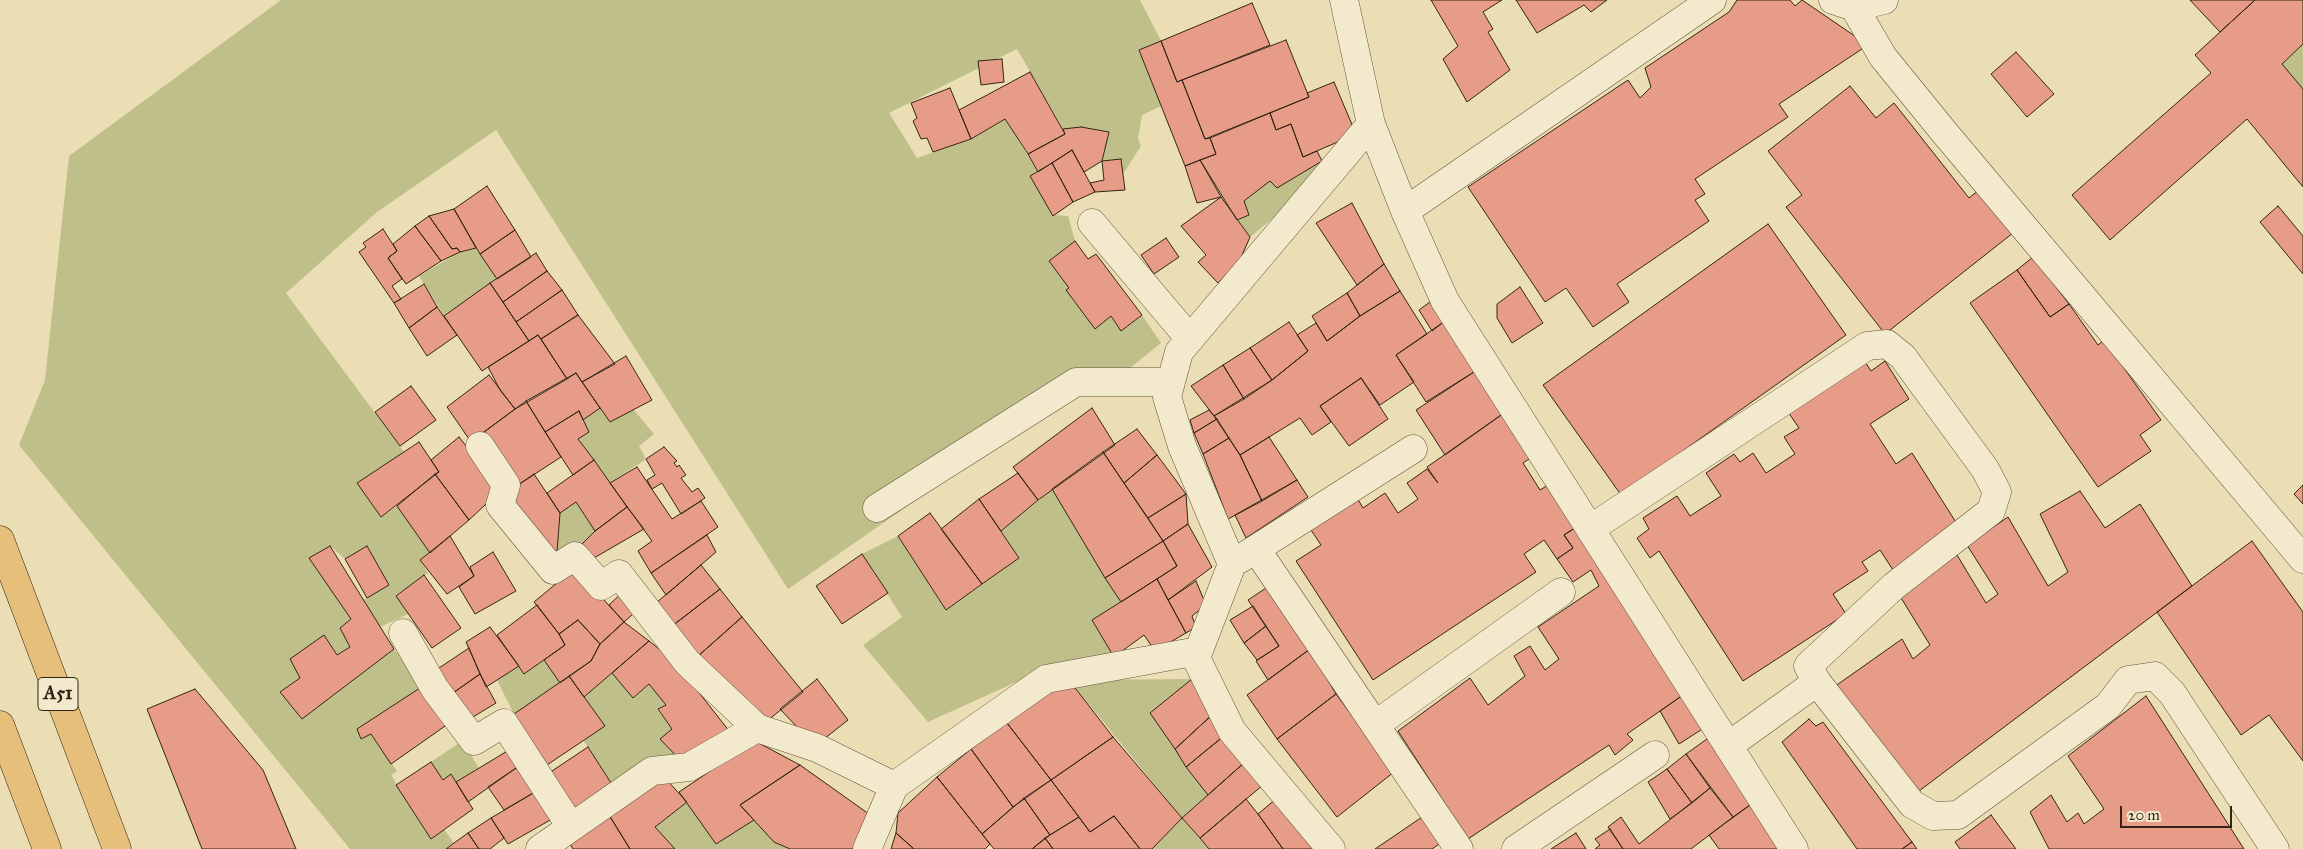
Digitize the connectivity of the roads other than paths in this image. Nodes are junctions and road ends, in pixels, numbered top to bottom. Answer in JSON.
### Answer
{"nodes":[{"id":1,"x":1712,"y":0,"type":"edge"},
{"id":2,"x":1884,"y":0,"type":"edge"},
{"id":3,"x":1843,"y":3,"type":"edge"},
{"id":4,"x":1347,"y":4,"type":"edge"},
{"id":5,"x":1371,"y":124,"type":"junction"},
{"id":6,"x":1405,"y":211,"type":"junction"},
{"id":7,"x":1092,"y":223,"type":"dead end"},
{"id":8,"x":1190,"y":339,"type":"junction"},
{"id":9,"x":1171,"y":382,"type":"junction"},
{"id":10,"x":480,"y":446,"type":"dead end"},
{"id":11,"x":1413,"y":449,"type":"dead end"},
{"id":12,"x":877,"y":508,"type":"dead end"},
{"id":13,"x":1590,"y":529,"type":"junction"},
{"id":14,"x":0,"y":540,"type":"edge"},
{"id":15,"x":1256,"y":549,"type":"junction"},
{"id":16,"x":2303,"y":559,"type":"edge"},
{"id":17,"x":1232,"y":564,"type":"junction"},
{"id":18,"x":1561,"y":592,"type":"dead end"},
{"id":19,"x":403,"y":632,"type":"dead end"},
{"id":20,"x":1198,"y":651,"type":"junction"},
{"id":21,"x":1817,"y":682,"type":"junction"},
{"id":22,"x":0,"y":725,"type":"edge"},
{"id":23,"x":1375,"y":725,"type":"junction"},
{"id":24,"x":757,"y":728,"type":"junction"},
{"id":25,"x":1728,"y":746,"type":"junction"},
{"id":26,"x":1655,"y":755,"type":"dead end"},
{"id":27,"x":894,"y":786,"type":"junction"},
{"id":28,"x":571,"y":827,"type":"junction"},
{"id":29,"x":48,"y":849,"type":"edge"},
{"id":30,"x":117,"y":849,"type":"edge"},
{"id":31,"x":540,"y":849,"type":"edge"},
{"id":32,"x":868,"y":849,"type":"edge"},
{"id":33,"x":1331,"y":849,"type":"edge"},
{"id":34,"x":1459,"y":849,"type":"edge"},
{"id":35,"x":1516,"y":849,"type":"edge"},
{"id":36,"x":1794,"y":849,"type":"edge"},
{"id":37,"x":2275,"y":849,"type":"edge"}],
"edges":[{"from":1,"to":6,"type":"street"},
{"from":2,"to":3,"type":"street"},
{"from":3,"to":16,"type":"street"},
{"from":4,"to":5,"type":"street"},
{"from":5,"to":6,"type":"street"},
{"from":5,"to":8,"type":"street"},
{"from":6,"to":13,"type":"street"},
{"from":7,"to":8,"type":"street"},
{"from":8,"to":9,"type":"street"},
{"from":9,"to":12,"type":"street"},
{"from":9,"to":17,"type":"street"},
{"from":10,"to":24,"type":"street"},
{"from":11,"to":15,"type":"street"},
{"from":13,"to":21,"type":"street"},
{"from":13,"to":25,"type":"street"},
{"from":14,"to":30,"type":"highway","number":"A51"},
{"from":15,"to":17,"type":"street"},
{"from":15,"to":23,"type":"street"},
{"from":17,"to":20,"type":"street"},
{"from":18,"to":23,"type":"street"},
{"from":19,"to":28,"type":"street"},
{"from":20,"to":27,"type":"street"},
{"from":20,"to":33,"type":"street"},
{"from":21,"to":25,"type":"street"},
{"from":21,"to":37,"type":"street"},
{"from":22,"to":29,"type":"highway"},
{"from":23,"to":34,"type":"street"},
{"from":24,"to":27,"type":"street"},
{"from":24,"to":28,"type":"street"},
{"from":25,"to":36,"type":"street"},
{"from":26,"to":35,"type":"street"},
{"from":27,"to":32,"type":"street"},
{"from":28,"to":31,"type":"street"}]}
